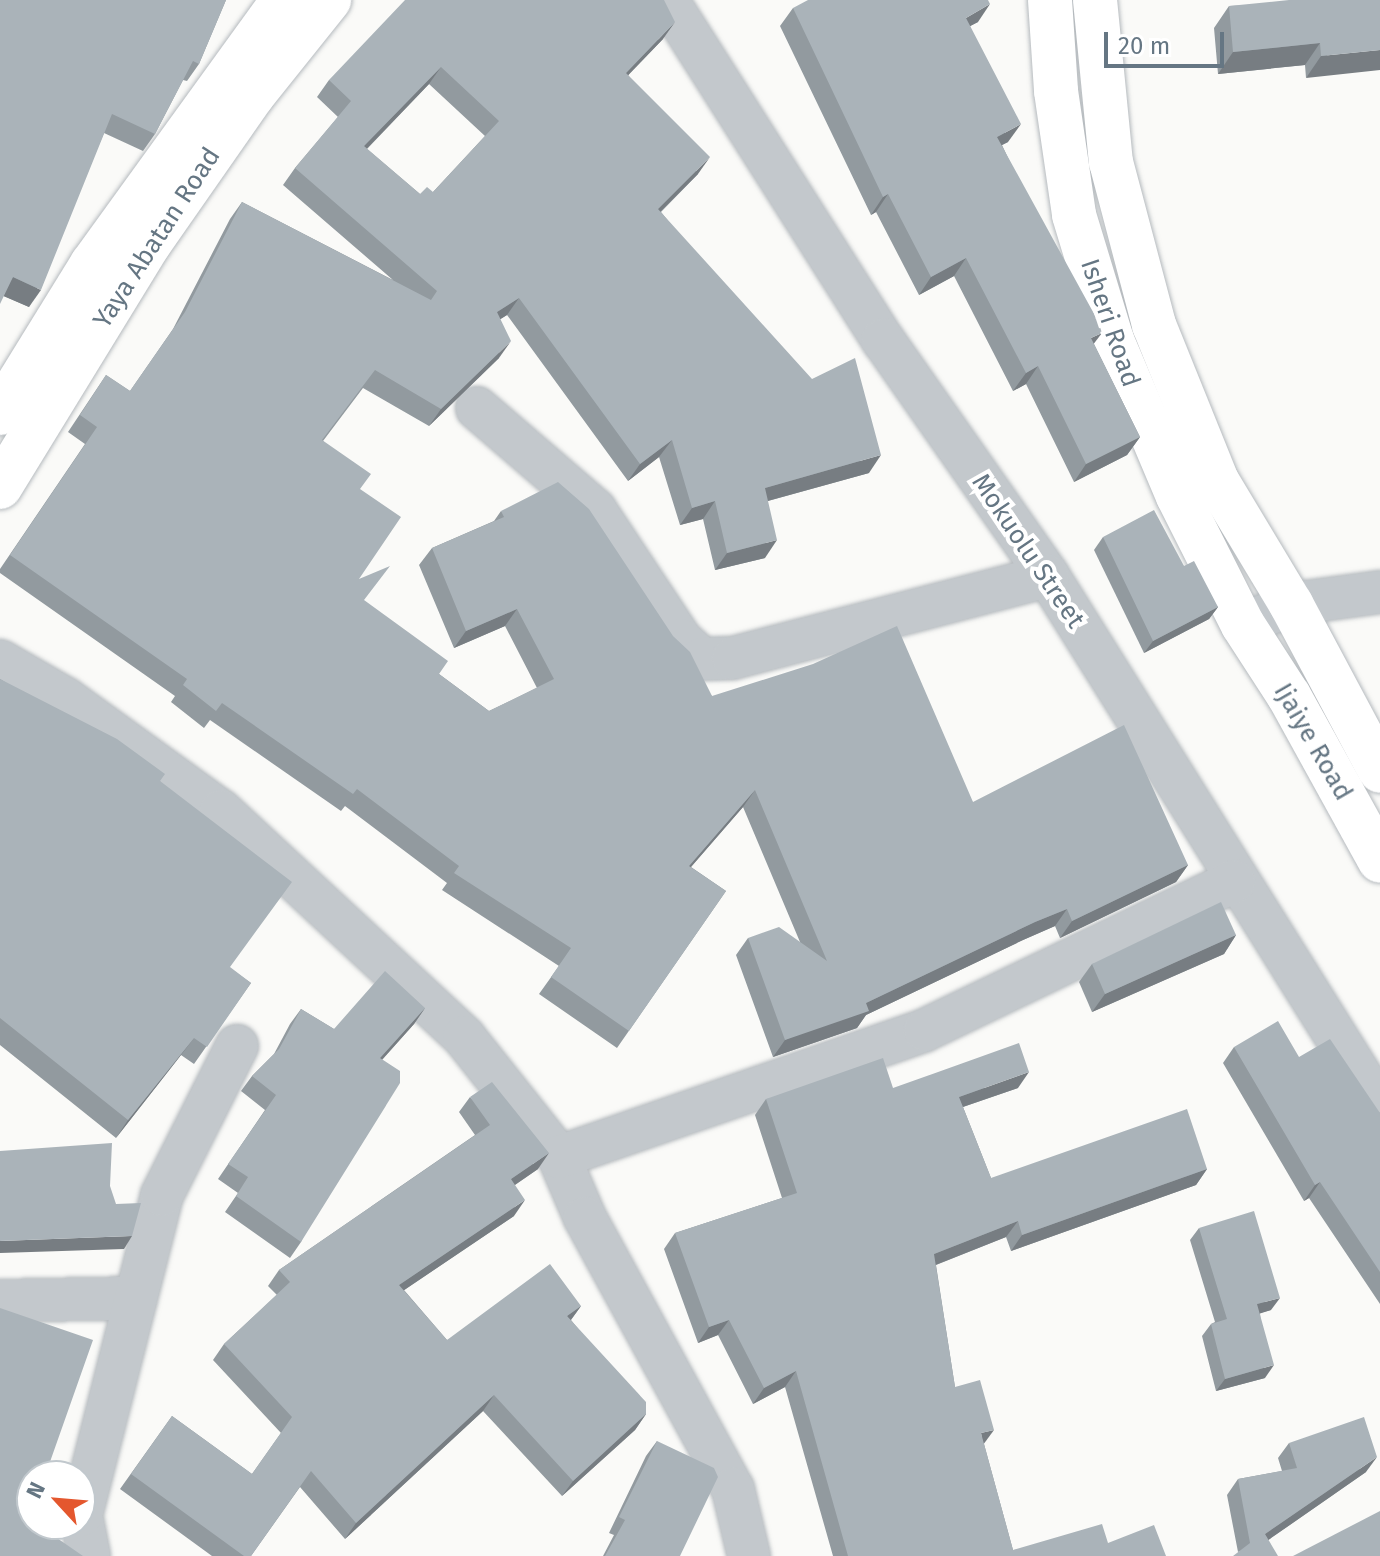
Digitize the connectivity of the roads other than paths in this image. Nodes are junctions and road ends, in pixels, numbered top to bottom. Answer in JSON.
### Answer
{"nodes":[{"id":1,"x":283,"y":0,"type":"edge"},
{"id":2,"x":329,"y":0,"type":"edge"},
{"id":3,"x":667,"y":0,"type":"edge"},
{"id":4,"x":1050,"y":0,"type":"edge"},
{"id":5,"x":1095,"y":0,"type":"edge"},
{"id":6,"x":477,"y":408,"type":"dead end"},
{"id":7,"x":0,"y":413,"type":"edge"},
{"id":8,"x":0,"y":487,"type":"edge"},
{"id":9,"x":1048,"y":576,"type":"junction"},
{"id":10,"x":1380,"y":592,"type":"edge"},
{"id":11,"x":1291,"y":604,"type":"junction"},
{"id":12,"x":1243,"y":625,"type":"junction"},
{"id":13,"x":0,"y":661,"type":"edge"},
{"id":14,"x":1380,"y":771,"type":"edge"},
{"id":15,"x":1380,"y":861,"type":"edge"},
{"id":16,"x":1234,"y":881,"type":"junction"},
{"id":17,"x":237,"y":1046,"type":"dead end"},
{"id":18,"x":1380,"y":1107,"type":"edge"},
{"id":19,"x":559,"y":1157,"type":"junction"},
{"id":20,"x":136,"y":1298,"type":"junction"},
{"id":21,"x":0,"y":1301,"type":"edge"},
{"id":22,"x":89,"y":1556,"type":"edge"},
{"id":23,"x":749,"y":1556,"type":"edge"}],
"edges":[{"from":1,"to":7,"type":"main road","name":"Yaya Abatan Road"},
{"from":2,"to":8,"type":"main road","name":"Yaya Abatan Road"},
{"from":3,"to":9,"type":"street","name":"Mokuolu Street"},
{"from":4,"to":12,"type":"main road","name":"Isheri Road"},
{"from":5,"to":11,"type":"main road","name":"Isheri Road"},
{"from":6,"to":9,"type":"street"},
{"from":9,"to":16,"type":"street","name":"Mokuolu Street"},
{"from":10,"to":11,"type":"street"},
{"from":11,"to":12,"type":"street"},
{"from":11,"to":14,"type":"main road","name":"Ijaiye Road"},
{"from":12,"to":15,"type":"main road","name":"Ijaiye Road"},
{"from":13,"to":19,"type":"street"},
{"from":16,"to":18,"type":"street","name":"Mokuolu Street"},
{"from":16,"to":19,"type":"street"},
{"from":17,"to":20,"type":"street"},
{"from":19,"to":23,"type":"street"},
{"from":20,"to":21,"type":"street"},
{"from":20,"to":22,"type":"street"}]}
